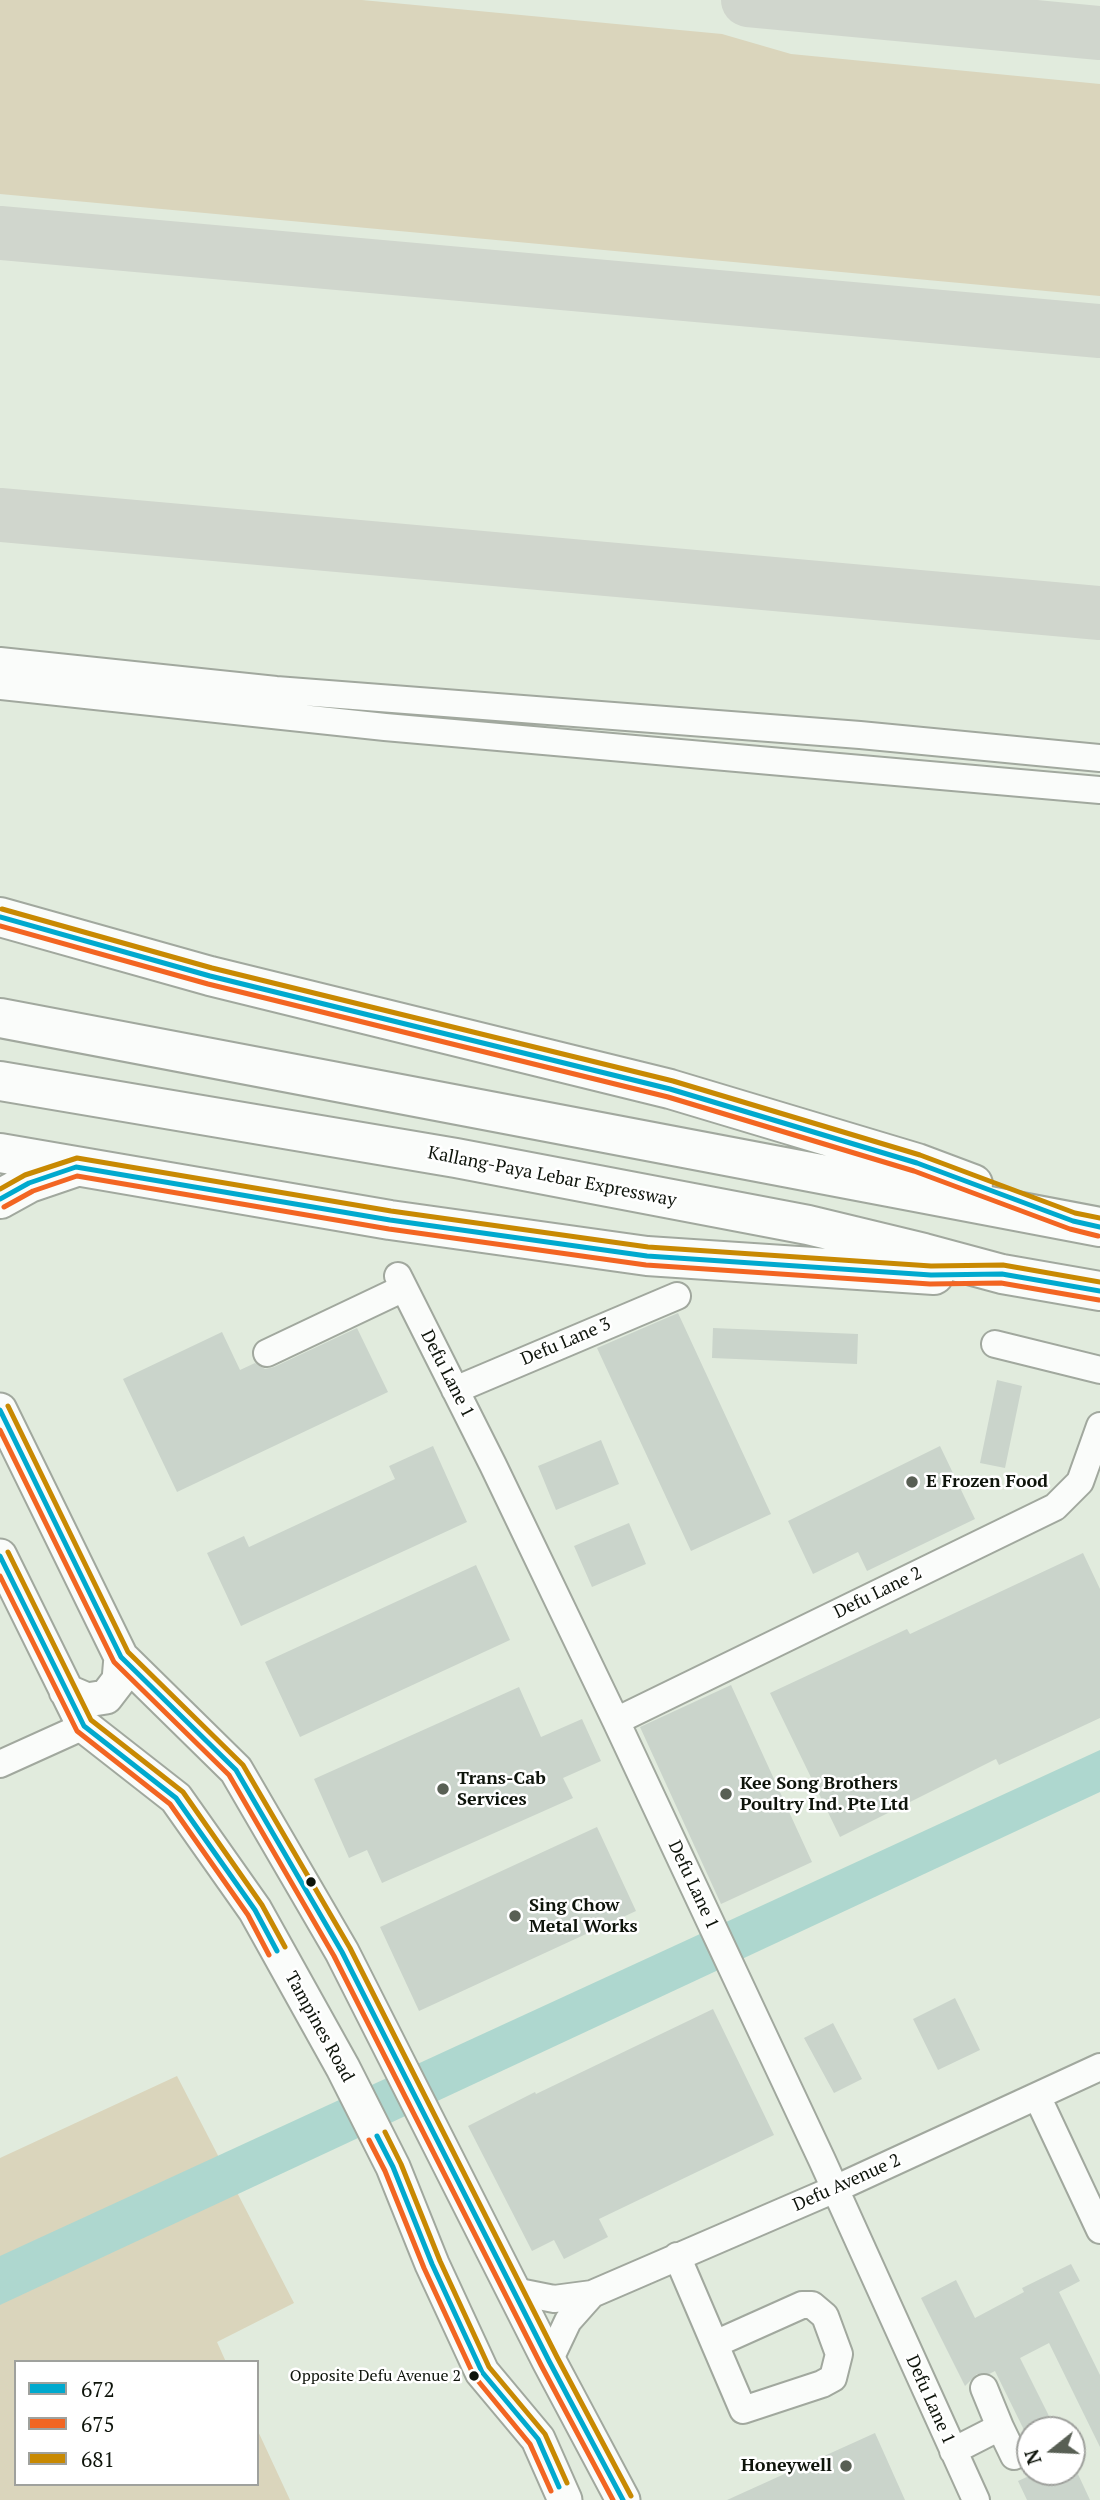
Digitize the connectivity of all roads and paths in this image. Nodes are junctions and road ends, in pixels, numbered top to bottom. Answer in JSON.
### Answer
{"nodes":[{"id":1,"x":0,"y":661,"type":"edge"},
{"id":2,"x":0,"y":686,"type":"edge"},
{"id":3,"x":391,"y":697,"type":"junction"},
{"id":4,"x":385,"y":727,"type":"junction"},
{"id":5,"x":860,"y":735,"type":"junction"},
{"id":6,"x":1100,"y":758,"type":"edge"},
{"id":7,"x":855,"y":769,"type":"junction"},
{"id":8,"x":1100,"y":790,"type":"edge"},
{"id":9,"x":0,"y":917,"type":"edge"},
{"id":10,"x":0,"y":1018,"type":"edge"},
{"id":11,"x":0,"y":1081,"type":"edge"},
{"id":12,"x":0,"y":1153,"type":"edge"},
{"id":13,"x":76,"y":1167,"type":"junction"},
{"id":14,"x":0,"y":1199,"type":"edge"},
{"id":15,"x":1087,"y":1224,"type":"edge"},
{"id":16,"x":1002,"y":1275,"type":"junction"},
{"id":17,"x":1100,"y":1291,"type":"edge"},
{"id":18,"x":677,"y":1296,"type":"dead end"},
{"id":19,"x":995,"y":1344,"type":"dead end"},
{"id":20,"x":267,"y":1353,"type":"dead end"},
{"id":21,"x":1100,"y":1370,"type":"edge"},
{"id":22,"x":455,"y":1390,"type":"junction"},
{"id":23,"x":0,"y":1410,"type":"edge"},
{"id":24,"x":1100,"y":1426,"type":"edge"},
{"id":25,"x":0,"y":1556,"type":"edge"},
{"id":26,"x":121,"y":1657,"type":"junction"},
{"id":27,"x":66,"y":1691,"type":"junction"},
{"id":28,"x":616,"y":1721,"type":"junction"},
{"id":29,"x":84,"y":1726,"type":"junction"},
{"id":30,"x":0,"y":1764,"type":"edge"},
{"id":31,"x":1100,"y":2067,"type":"edge"},
{"id":32,"x":1037,"y":2096,"type":"junction"},
{"id":33,"x":835,"y":2189,"type":"junction"},
{"id":34,"x":1100,"y":2230,"type":"edge"},
{"id":35,"x":677,"y":2256,"type":"junction"},
{"id":36,"x":514,"y":2291,"type":"junction"},
{"id":37,"x":592,"y":2294,"type":"junction"},
{"id":38,"x":715,"y":2344,"type":"junction"},
{"id":39,"x":549,"y":2361,"type":"junction"},
{"id":40,"x":984,"y":2388,"type":"dead end"},
{"id":41,"x":1000,"y":2427,"type":"junction"},
{"id":42,"x":953,"y":2451,"type":"junction"},
{"id":43,"x":1014,"y":2456,"type":"dead end"},
{"id":44,"x":565,"y":2500,"type":"edge"},
{"id":45,"x":623,"y":2500,"type":"edge"},
{"id":46,"x":976,"y":2500,"type":"edge"}],
"edges":[{"from":1,"to":3,"type":"street"},
{"from":2,"to":4,"type":"street"},
{"from":3,"to":4,"type":"street"},
{"from":3,"to":5,"type":"street"},
{"from":4,"to":7,"type":"street"},
{"from":5,"to":6,"type":"street"},
{"from":5,"to":7,"type":"street"},
{"from":7,"to":8,"type":"street"},
{"from":9,"to":15,"type":"highway"},
{"from":10,"to":15,"type":"highway"},
{"from":11,"to":16,"type":"highway","name":"Kallang-Paya Lebar Expressway"},
{"from":12,"to":13,"type":"highway"},
{"from":13,"to":14,"type":"highway"},
{"from":13,"to":16,"type":"highway"},
{"from":16,"to":17,"type":"highway","name":"Kallang-Paya Lebar Expressway"},
{"from":18,"to":22,"type":"street","name":"Defu Lane 3"},
{"from":19,"to":21,"type":"street"},
{"from":20,"to":22,"type":"street","name":"Defu Lane 1"},
{"from":22,"to":28,"type":"street","name":"Defu Lane 1"},
{"from":23,"to":26,"type":"main road"},
{"from":24,"to":28,"type":"street","name":"Defu Lane 2"},
{"from":25,"to":27,"type":"main road","name":"Tampines Road"},
{"from":26,"to":27,"type":"main road"},
{"from":26,"to":36,"type":"main road"},
{"from":27,"to":29,"type":"main road","name":"Tampines Road"},
{"from":28,"to":33,"type":"street","name":"Defu Lane 1"},
{"from":29,"to":30,"type":"street"},
{"from":29,"to":44,"type":"main road","name":"Tampines Road"},
{"from":31,"to":32,"type":"street","name":"Defu Avenue 2"},
{"from":32,"to":33,"type":"street","name":"Defu Avenue 2"},
{"from":32,"to":34,"type":"street"},
{"from":33,"to":35,"type":"street","name":"Defu Avenue 2"},
{"from":33,"to":42,"type":"street","name":"Defu Lane 1"},
{"from":35,"to":37,"type":"street","name":"Defu Avenue 2"},
{"from":35,"to":38,"type":"street"},
{"from":36,"to":37,"type":"street","name":"Defu Avenue 2"},
{"from":36,"to":39,"type":"main road"},
{"from":37,"to":39,"type":"street","name":"Defu Avenue 2"},
{"from":38,"to":38,"type":"street"},
{"from":39,"to":45,"type":"main road"},
{"from":40,"to":41,"type":"street"},
{"from":41,"to":42,"type":"street"},
{"from":41,"to":43,"type":"street"},
{"from":42,"to":46,"type":"street","name":"Defu Lane 1"}]}
